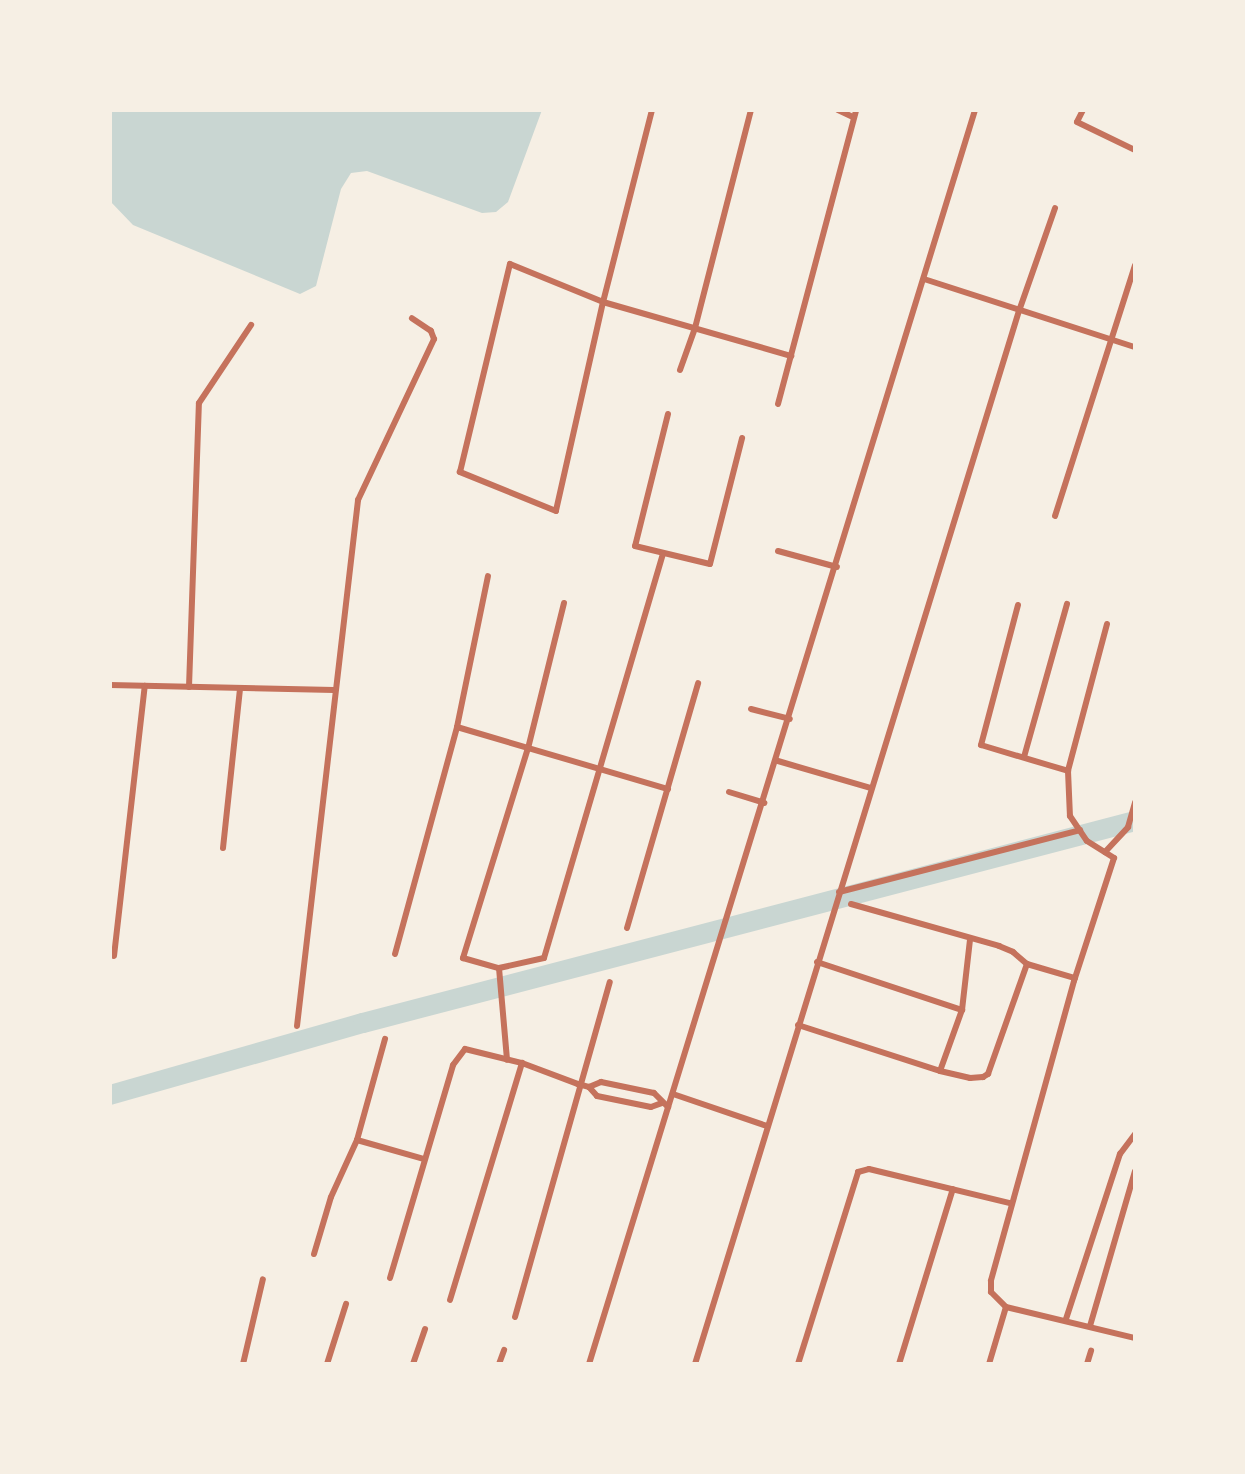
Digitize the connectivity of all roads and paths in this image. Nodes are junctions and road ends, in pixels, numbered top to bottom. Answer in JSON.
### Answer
{"nodes":[{"id":1,"x":652,"y":110,"type":"edge"},
{"id":2,"x":751,"y":110,"type":"edge"},
{"id":3,"x":838,"y":110,"type":"edge"},
{"id":4,"x":975,"y":110,"type":"edge"},
{"id":5,"x":1083,"y":110,"type":"edge"},
{"id":6,"x":854,"y":113,"type":"edge"},
{"id":7,"x":1135,"y":150,"type":"edge"},
{"id":8,"x":1055,"y":208,"type":"dead end"},
{"id":9,"x":1135,"y":265,"type":"edge"},
{"id":10,"x":924,"y":279,"type":"junction"},
{"id":11,"x":603,"y":302,"type":"junction"},
{"id":12,"x":1019,"y":311,"type":"junction"},
{"id":13,"x":412,"y":318,"type":"dead end"},
{"id":14,"x":251,"y":325,"type":"dead end"},
{"id":15,"x":695,"y":328,"type":"junction"},
{"id":16,"x":1110,"y":338,"type":"junction"},
{"id":17,"x":1135,"y":347,"type":"edge"},
{"id":18,"x":791,"y":356,"type":"junction"},
{"id":19,"x":680,"y":370,"type":"dead end"},
{"id":20,"x":778,"y":404,"type":"dead end"},
{"id":21,"x":668,"y":414,"type":"dead end"},
{"id":22,"x":742,"y":438,"type":"dead end"},
{"id":23,"x":1055,"y":516,"type":"dead end"},
{"id":24,"x":778,"y":551,"type":"dead end"},
{"id":25,"x":663,"y":554,"type":"junction"},
{"id":26,"x":837,"y":567,"type":"junction"},
{"id":27,"x":488,"y":576,"type":"dead end"},
{"id":28,"x":564,"y":603,"type":"dead end"},
{"id":29,"x":1067,"y":604,"type":"dead end"},
{"id":30,"x":1018,"y":605,"type":"dead end"},
{"id":31,"x":1107,"y":624,"type":"dead end"},
{"id":32,"x":698,"y":683,"type":"dead end"},
{"id":33,"x":110,"y":685,"type":"edge"},
{"id":34,"x":145,"y":686,"type":"junction"},
{"id":35,"x":189,"y":687,"type":"junction"},
{"id":36,"x":240,"y":688,"type":"junction"},
{"id":37,"x":334,"y":690,"type":"junction"},
{"id":38,"x":751,"y":709,"type":"dead end"},
{"id":39,"x":790,"y":719,"type":"junction"},
{"id":40,"x":457,"y":727,"type":"junction"},
{"id":41,"x":528,"y":748,"type":"junction"},
{"id":42,"x":1024,"y":757,"type":"junction"},
{"id":43,"x":778,"y":761,"type":"junction"},
{"id":44,"x":601,"y":770,"type":"junction"},
{"id":45,"x":1068,"y":771,"type":"junction"},
{"id":46,"x":871,"y":788,"type":"junction"},
{"id":47,"x":668,"y":789,"type":"junction"},
{"id":48,"x":729,"y":792,"type":"dead end"},
{"id":49,"x":1135,"y":802,"type":"edge"},
{"id":50,"x":764,"y":803,"type":"junction"},
{"id":51,"x":1080,"y":830,"type":"junction"},
{"id":52,"x":223,"y":848,"type":"dead end"},
{"id":53,"x":1105,"y":852,"type":"junction"},
{"id":54,"x":839,"y":892,"type":"junction"},
{"id":55,"x":851,"y":904,"type":"dead end"},
{"id":56,"x":627,"y":928,"type":"dead end"},
{"id":57,"x":970,"y":940,"type":"junction"},
{"id":58,"x":395,"y":954,"type":"dead end"},
{"id":59,"x":114,"y":956,"type":"dead end"},
{"id":60,"x":817,"y":962,"type":"junction"},
{"id":61,"x":1027,"y":964,"type":"junction"},
{"id":62,"x":499,"y":968,"type":"junction"},
{"id":63,"x":1075,"y":978,"type":"junction"},
{"id":64,"x":610,"y":982,"type":"dead end"},
{"id":65,"x":962,"y":1010,"type":"junction"},
{"id":66,"x":798,"y":1025,"type":"junction"},
{"id":67,"x":297,"y":1026,"type":"dead end"},
{"id":68,"x":385,"y":1039,"type":"dead end"},
{"id":69,"x":507,"y":1060,"type":"junction"},
{"id":70,"x":522,"y":1063,"type":"junction"},
{"id":71,"x":940,"y":1071,"type":"junction"},
{"id":72,"x":578,"y":1084,"type":"junction"},
{"id":73,"x":589,"y":1087,"type":"junction"},
{"id":74,"x":673,"y":1094,"type":"junction"},
{"id":75,"x":665,"y":1105,"type":"junction"},
{"id":76,"x":767,"y":1126,"type":"junction"},
{"id":77,"x":1135,"y":1134,"type":"edge"},
{"id":78,"x":357,"y":1140,"type":"junction"},
{"id":79,"x":424,"y":1159,"type":"junction"},
{"id":80,"x":1135,"y":1171,"type":"edge"},
{"id":81,"x":953,"y":1189,"type":"junction"},
{"id":82,"x":1010,"y":1203,"type":"junction"},
{"id":83,"x":314,"y":1254,"type":"dead end"},
{"id":84,"x":390,"y":1278,"type":"dead end"},
{"id":85,"x":263,"y":1279,"type":"dead end"},
{"id":86,"x":450,"y":1300,"type":"dead end"},
{"id":87,"x":346,"y":1304,"type":"dead end"},
{"id":88,"x":1006,"y":1307,"type":"junction"},
{"id":89,"x":515,"y":1317,"type":"dead end"},
{"id":90,"x":1066,"y":1319,"type":"junction"},
{"id":91,"x":1090,"y":1326,"type":"junction"},
{"id":92,"x":425,"y":1329,"type":"dead end"},
{"id":93,"x":1135,"y":1338,"type":"edge"},
{"id":94,"x":504,"y":1350,"type":"dead end"},
{"id":95,"x":1091,"y":1351,"type":"dead end"},
{"id":96,"x":243,"y":1364,"type":"edge"},
{"id":97,"x":327,"y":1364,"type":"edge"},
{"id":98,"x":413,"y":1364,"type":"edge"},
{"id":99,"x":499,"y":1364,"type":"edge"},
{"id":100,"x":589,"y":1364,"type":"edge"},
{"id":101,"x":695,"y":1364,"type":"edge"},
{"id":102,"x":798,"y":1364,"type":"edge"},
{"id":103,"x":899,"y":1364,"type":"edge"},
{"id":104,"x":989,"y":1364,"type":"edge"},
{"id":105,"x":1087,"y":1364,"type":"edge"}],
"edges":[{"from":1,"to":11,"type":"street"},
{"from":2,"to":15,"type":"street"},
{"from":3,"to":6,"type":"street"},
{"from":4,"to":10,"type":"street"},
{"from":5,"to":7,"type":"street"},
{"from":6,"to":18,"type":"street"},
{"from":8,"to":12,"type":"street"},
{"from":9,"to":16,"type":"street"},
{"from":10,"to":12,"type":"street"},
{"from":10,"to":26,"type":"street"},
{"from":11,"to":11,"type":"street"},
{"from":11,"to":15,"type":"street"},
{"from":12,"to":16,"type":"street"},
{"from":12,"to":46,"type":"street"},
{"from":13,"to":37,"type":"street"},
{"from":14,"to":35,"type":"street"},
{"from":15,"to":18,"type":"street"},
{"from":15,"to":19,"type":"street"},
{"from":16,"to":17,"type":"street"},
{"from":16,"to":23,"type":"street"},
{"from":18,"to":20,"type":"street"},
{"from":21,"to":25,"type":"street"},
{"from":22,"to":25,"type":"street"},
{"from":24,"to":26,"type":"street"},
{"from":25,"to":44,"type":"street"},
{"from":26,"to":39,"type":"street"},
{"from":27,"to":40,"type":"street"},
{"from":28,"to":41,"type":"street"},
{"from":29,"to":42,"type":"street"},
{"from":30,"to":42,"type":"street"},
{"from":31,"to":45,"type":"street"},
{"from":32,"to":47,"type":"street"},
{"from":33,"to":34,"type":"street"},
{"from":34,"to":35,"type":"street"},
{"from":34,"to":59,"type":"street"},
{"from":35,"to":36,"type":"street"},
{"from":36,"to":37,"type":"street"},
{"from":36,"to":52,"type":"street"},
{"from":37,"to":67,"type":"street"},
{"from":38,"to":39,"type":"street"},
{"from":39,"to":43,"type":"street"},
{"from":40,"to":41,"type":"street"},
{"from":40,"to":58,"type":"street"},
{"from":41,"to":44,"type":"street"},
{"from":41,"to":62,"type":"street"},
{"from":42,"to":45,"type":"street"},
{"from":43,"to":46,"type":"street"},
{"from":43,"to":50,"type":"street"},
{"from":44,"to":47,"type":"street"},
{"from":44,"to":62,"type":"street"},
{"from":45,"to":51,"type":"street"},
{"from":46,"to":54,"type":"street"},
{"from":47,"to":56,"type":"street"},
{"from":48,"to":50,"type":"street"},
{"from":49,"to":53,"type":"street"},
{"from":50,"to":74,"type":"street"},
{"from":51,"to":53,"type":"street"},
{"from":51,"to":54,"type":"street"},
{"from":53,"to":63,"type":"street"},
{"from":54,"to":60,"type":"street"},
{"from":55,"to":57,"type":"street"},
{"from":57,"to":61,"type":"street"},
{"from":57,"to":65,"type":"street"},
{"from":60,"to":65,"type":"street"},
{"from":60,"to":66,"type":"street"},
{"from":61,"to":63,"type":"street"},
{"from":61,"to":71,"type":"street"},
{"from":62,"to":69,"type":"street"},
{"from":63,"to":82,"type":"street"},
{"from":64,"to":72,"type":"street"},
{"from":65,"to":71,"type":"street"},
{"from":66,"to":71,"type":"street"},
{"from":66,"to":76,"type":"street"},
{"from":68,"to":78,"type":"street"},
{"from":69,"to":70,"type":"street"},
{"from":69,"to":79,"type":"street"},
{"from":70,"to":72,"type":"street"},
{"from":70,"to":86,"type":"street"},
{"from":72,"to":73,"type":"street"},
{"from":72,"to":89,"type":"street"},
{"from":73,"to":75,"type":"street"},
{"from":73,"to":75,"type":"street"},
{"from":74,"to":75,"type":"street"},
{"from":74,"to":76,"type":"street"},
{"from":75,"to":100,"type":"street"},
{"from":76,"to":101,"type":"street"},
{"from":77,"to":90,"type":"street"},
{"from":78,"to":79,"type":"street"},
{"from":78,"to":83,"type":"street"},
{"from":79,"to":84,"type":"street"},
{"from":80,"to":91,"type":"street"},
{"from":81,"to":82,"type":"street"},
{"from":81,"to":102,"type":"street"},
{"from":81,"to":103,"type":"street"},
{"from":82,"to":88,"type":"street"},
{"from":85,"to":96,"type":"street"},
{"from":87,"to":97,"type":"street"},
{"from":88,"to":90,"type":"street"},
{"from":88,"to":104,"type":"street"},
{"from":90,"to":91,"type":"street"},
{"from":91,"to":93,"type":"street"},
{"from":92,"to":98,"type":"street"},
{"from":94,"to":99,"type":"street"},
{"from":95,"to":105,"type":"street"}]}
